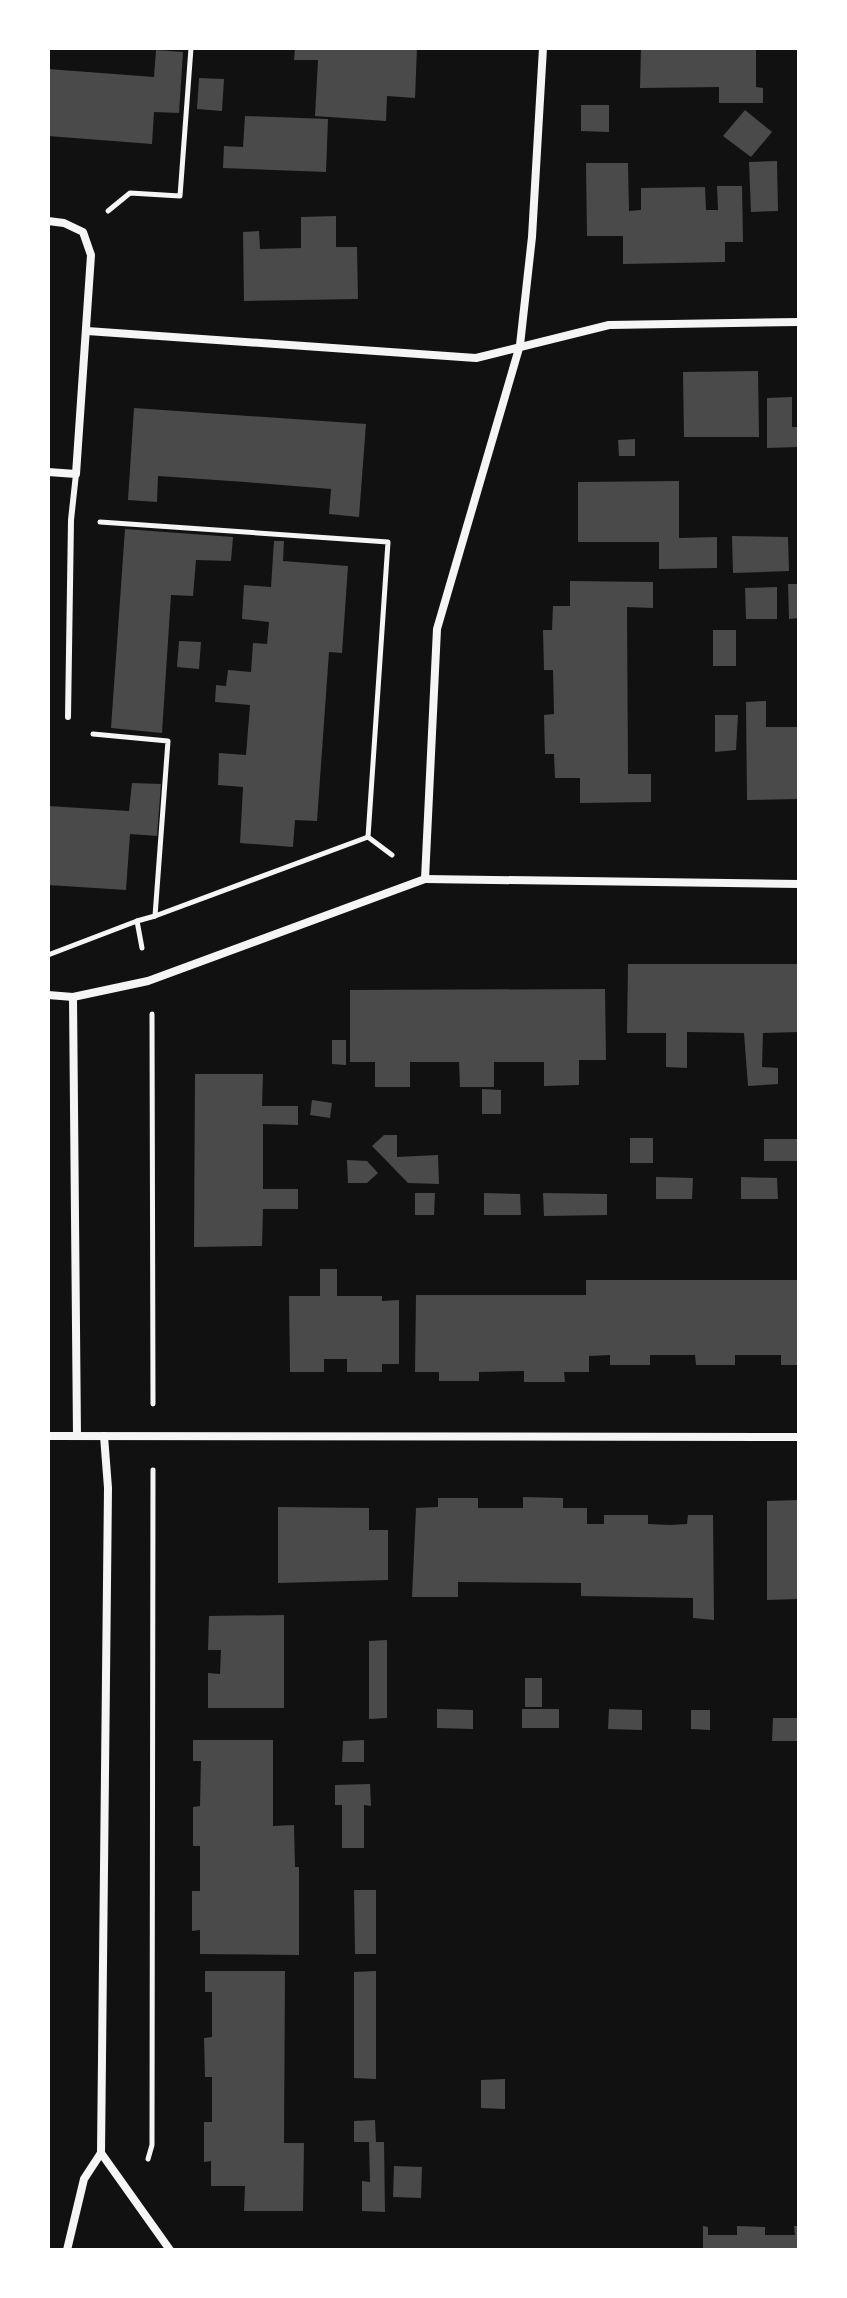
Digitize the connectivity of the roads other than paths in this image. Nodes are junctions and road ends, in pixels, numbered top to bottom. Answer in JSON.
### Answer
{"nodes":[{"id":1,"x":543,"y":48,"type":"edge"},
{"id":2,"x":48,"y":221,"type":"edge"},
{"id":3,"x":799,"y":322,"type":"edge"},
{"id":4,"x":87,"y":331,"type":"junction"},
{"id":5,"x":520,"y":345,"type":"junction"},
{"id":6,"x":48,"y":472,"type":"edge"},
{"id":7,"x":76,"y":474,"type":"junction"},
{"id":8,"x":68,"y":717,"type":"dead end"},
{"id":9,"x":425,"y":879,"type":"junction"},
{"id":10,"x":799,"y":884,"type":"edge"},
{"id":11,"x":48,"y":995,"type":"edge"},
{"id":12,"x":73,"y":997,"type":"junction"},
{"id":13,"x":48,"y":1436,"type":"edge"},
{"id":14,"x":77,"y":1436,"type":"junction"},
{"id":15,"x":104,"y":1436,"type":"junction"},
{"id":16,"x":799,"y":1437,"type":"edge"},
{"id":17,"x":101,"y":2153,"type":"junction"},
{"id":18,"x":67,"y":2250,"type":"edge"},
{"id":19,"x":170,"y":2250,"type":"edge"}],
"edges":[{"from":1,"to":5,"type":"street"},
{"from":2,"to":4,"type":"street"},
{"from":3,"to":5,"type":"street"},
{"from":4,"to":5,"type":"street"},
{"from":4,"to":7,"type":"street"},
{"from":5,"to":9,"type":"street"},
{"from":6,"to":7,"type":"street"},
{"from":7,"to":8,"type":"lane"},
{"from":9,"to":10,"type":"street"},
{"from":9,"to":12,"type":"street"},
{"from":11,"to":12,"type":"street"},
{"from":12,"to":14,"type":"street"},
{"from":13,"to":14,"type":"street"},
{"from":14,"to":15,"type":"street"},
{"from":15,"to":16,"type":"street"},
{"from":15,"to":17,"type":"street"},
{"from":17,"to":18,"type":"street"},
{"from":17,"to":19,"type":"street"}]}
